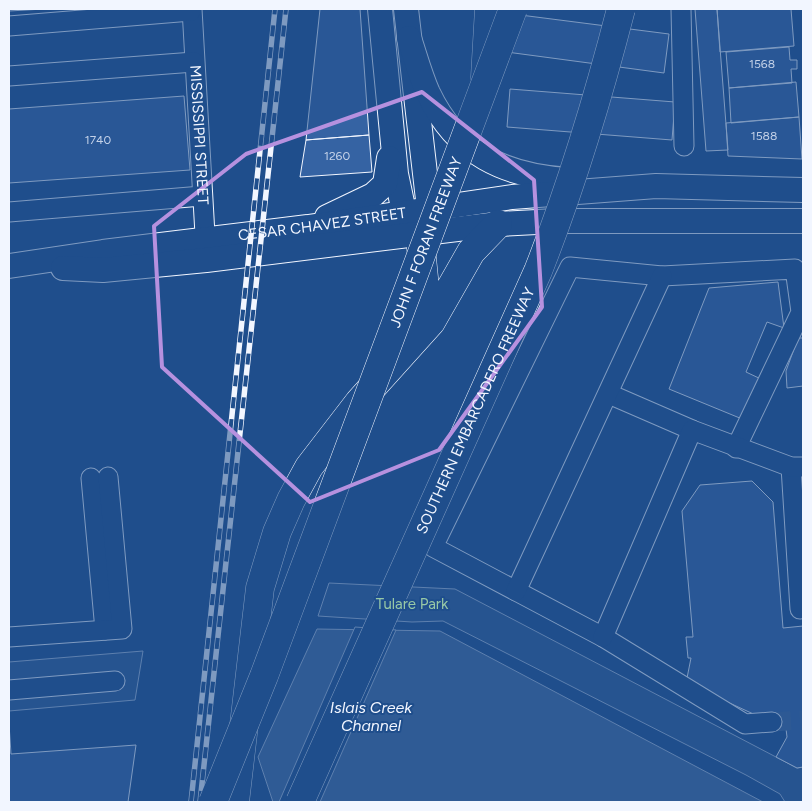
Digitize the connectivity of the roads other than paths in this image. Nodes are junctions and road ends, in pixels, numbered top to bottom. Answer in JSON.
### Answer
{"nodes":[{"id":1,"x":380,"y":9,"type":"edge"},
{"id":2,"x":406,"y":9,"type":"edge"},
{"id":3,"x":489,"y":9,"type":"edge"},
{"id":4,"x":513,"y":9,"type":"edge"},
{"id":5,"x":621,"y":9,"type":"edge"},
{"id":6,"x":681,"y":9,"type":"edge"},
{"id":7,"x":191,"y":10,"type":"edge"},
{"id":8,"x":9,"y":26,"type":"edge"},
{"id":9,"x":409,"y":38,"type":"junction"},
{"id":10,"x":194,"y":62,"type":"junction"},
{"id":11,"x":9,"y":76,"type":"edge"},
{"id":12,"x":485,"y":89,"type":"junction"},
{"id":13,"x":390,"y":129,"type":"junction"},
{"id":14,"x":684,"y":146,"type":"dead end"},
{"id":15,"x":656,"y":186,"type":"junction"},
{"id":16,"x":803,"y":190,"type":"edge"},
{"id":17,"x":202,"y":196,"type":"junction"},
{"id":18,"x":429,"y":208,"type":"junction"},
{"id":19,"x":9,"y":212,"type":"edge"},
{"id":20,"x":404,"y":212,"type":"junction"},
{"id":21,"x":803,"y":221,"type":"edge"},
{"id":22,"x":498,"y":224,"type":"junction"},
{"id":23,"x":308,"y":227,"type":"junction"},
{"id":24,"x":420,"y":235,"type":"junction"},
{"id":25,"x":205,"y":250,"type":"junction"},
{"id":26,"x":15,"y":266,"type":"edge"},
{"id":27,"x":662,"y":276,"type":"junction"},
{"id":28,"x":412,"y":342,"type":"junction"},
{"id":29,"x":609,"y":394,"type":"junction"},
{"id":30,"x":692,"y":430,"type":"junction"},
{"id":31,"x":736,"y":448,"type":"junction"},
{"id":32,"x":797,"y":467,"type":"edge"},
{"id":33,"x":100,"y":478,"type":"dead end"},
{"id":34,"x":516,"y":590,"type":"junction"},
{"id":35,"x":800,"y":609,"type":"dead end"},
{"id":36,"x":9,"y":637,"type":"edge"},
{"id":37,"x":603,"y":637,"type":"junction"},
{"id":38,"x":115,"y":681,"type":"dead end"},
{"id":39,"x":9,"y":690,"type":"edge"},
{"id":40,"x":772,"y":722,"type":"tunnel mouth"},
{"id":41,"x":213,"y":802,"type":"edge"},
{"id":42,"x":235,"y":802,"type":"edge"},
{"id":43,"x":300,"y":802,"type":"edge"}],
"edges":[{"from":1,"to":13,"type":"main road"},
{"from":2,"to":9,"type":"main road"},
{"from":3,"to":12,"type":"highway","bridge":true},
{"from":4,"to":12,"type":"highway","name":"JOHN F FORAN FREEWAY","bridge":true},
{"from":5,"to":43,"type":"highway","name":"SOUTHERN EMBARCADERO FREEWAY","bridge":true},
{"from":6,"to":14,"type":"street"},
{"from":7,"to":8,"type":"street"},
{"from":7,"to":10,"type":"street","name":"MISSISSIPPI STREET"},
{"from":9,"to":15,"type":"main road"},
{"from":9,"to":18,"type":"main road"},
{"from":10,"to":11,"type":"street"},
{"from":10,"to":17,"type":"street","name":"MISSISSIPPI STREET"},
{"from":12,"to":41,"type":"highway","name":"JOHN F FORAN FREEWAY","bridge":true},
{"from":13,"to":20,"type":"main road"},
{"from":13,"to":23,"type":"main road"},
{"from":15,"to":16,"type":"main road","name":"CESAR CHAVEZ STREET"},
{"from":15,"to":18,"type":"main road","name":"CESAR CHAVEZ STREET"},
{"from":17,"to":19,"type":"street"},
{"from":17,"to":25,"type":"street","name":"MISSISSIPPI STREET"},
{"from":18,"to":20,"type":"main road","name":"CESAR CHAVEZ STREET"},
{"from":18,"to":24,"type":"main road"},
{"from":20,"to":23,"type":"main road","name":"CESAR CHAVEZ STREET"},
{"from":20,"to":24,"type":"main road"},
{"from":21,"to":22,"type":"main road","name":"CESAR CHAVEZ STREET"},
{"from":22,"to":24,"type":"main road","name":"CESAR CHAVEZ STREET"},
{"from":22,"to":28,"type":"highway"},
{"from":23,"to":25,"type":"main road","name":"CESAR CHAVEZ STREET"},
{"from":24,"to":25,"type":"main road","name":"CESAR CHAVEZ STREET"},
{"from":24,"to":28,"type":"highway"},
{"from":25,"to":26,"type":"main road","name":"CESAR CHAVEZ STREET"},
{"from":27,"to":29,"type":"street"},
{"from":27,"to":31,"type":"street"},
{"from":27,"to":34,"type":"street"},
{"from":28,"to":42,"type":"highway","bridge":true},
{"from":29,"to":30,"type":"street"},
{"from":29,"to":34,"type":"street"},
{"from":30,"to":31,"type":"street"},
{"from":30,"to":37,"type":"street"},
{"from":31,"to":32,"type":"street"},
{"from":32,"to":35,"type":"street"},
{"from":33,"to":36,"type":"street"},
{"from":34,"to":37,"type":"street"},
{"from":37,"to":40,"type":"street"},
{"from":38,"to":39,"type":"street"}]}
